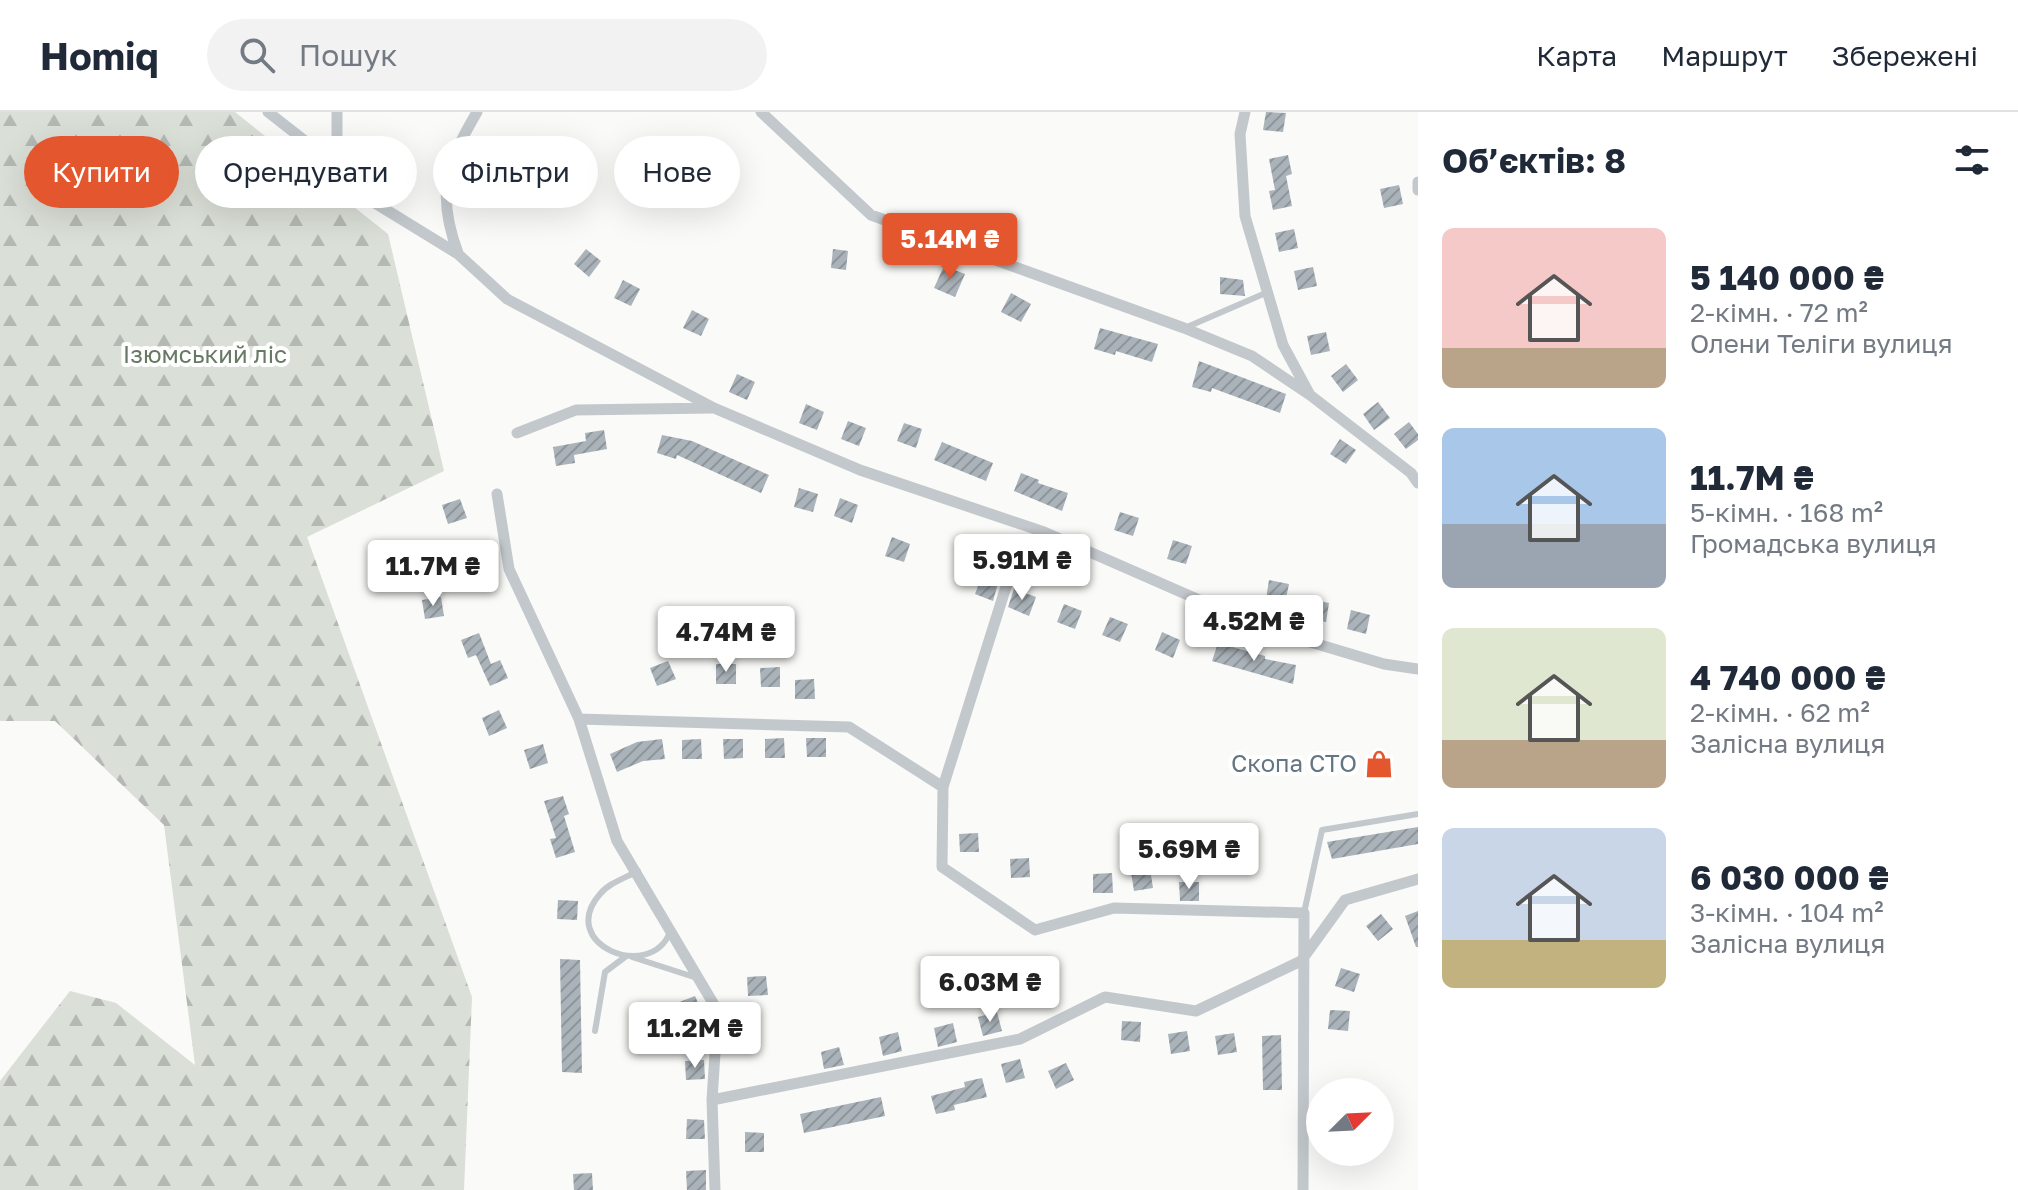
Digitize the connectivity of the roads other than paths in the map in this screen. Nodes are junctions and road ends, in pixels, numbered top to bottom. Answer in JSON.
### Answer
{"nodes":[{"id":1,"x":268,"y":112,"type":"edge"},
{"id":2,"x":337,"y":112,"type":"edge"},
{"id":3,"x":477,"y":112,"type":"edge"},
{"id":4,"x":761,"y":112,"type":"edge"},
{"id":5,"x":1245,"y":112,"type":"edge"},
{"id":6,"x":299,"y":136,"type":"edge"},
{"id":7,"x":337,"y":136,"type":"edge"},
{"id":8,"x":1418,"y":182,"type":"edge"},
{"id":9,"x":1418,"y":190,"type":"edge"},
{"id":10,"x":383,"y":208,"type":"edge"},
{"id":11,"x":458,"y":254,"type":"junction"},
{"id":12,"x":1268,"y":292,"type":"junction"},
{"id":13,"x":1184,"y":328,"type":"junction"},
{"id":14,"x":1310,"y":395,"type":"junction"},
{"id":15,"x":714,"y":408,"type":"junction"},
{"id":16,"x":517,"y":433,"type":"dead end"},
{"id":17,"x":1418,"y":483,"type":"edge"},
{"id":18,"x":497,"y":494,"type":"dead end"},
{"id":19,"x":1044,"y":532,"type":"junction"},
{"id":20,"x":1418,"y":669,"type":"edge"},
{"id":21,"x":579,"y":719,"type":"junction"},
{"id":22,"x":943,"y":787,"type":"junction"},
{"id":23,"x":1418,"y":814,"type":"edge"},
{"id":24,"x":634,"y":866,"type":"junction"},
{"id":25,"x":1418,"y":879,"type":"edge"},
{"id":26,"x":620,"y":881,"type":"junction"},
{"id":27,"x":648,"y":888,"type":"junction"},
{"id":28,"x":1304,"y":913,"type":"junction"},
{"id":29,"x":671,"y":927,"type":"junction"},
{"id":30,"x":629,"y":957,"type":"junction"},
{"id":31,"x":1301,"y":961,"type":"junction"},
{"id":32,"x":702,"y":979,"type":"junction"},
{"id":33,"x":595,"y":1031,"type":"dead end"},
{"id":34,"x":712,"y":1100,"type":"junction"},
{"id":35,"x":715,"y":1190,"type":"edge"},
{"id":36,"x":1303,"y":1190,"type":"edge"}],
"edges":[{"from":1,"to":6,"type":"street"},
{"from":2,"to":7,"type":"street"},
{"from":3,"to":11,"type":"street"},
{"from":4,"to":13,"type":"street"},
{"from":5,"to":12,"type":"street"},
{"from":8,"to":9,"type":"street"},
{"from":10,"to":11,"type":"street"},
{"from":11,"to":15,"type":"street"},
{"from":12,"to":13,"type":"lane"},
{"from":12,"to":14,"type":"street"},
{"from":13,"to":14,"type":"street"},
{"from":14,"to":17,"type":"street"},
{"from":15,"to":16,"type":"street"},
{"from":15,"to":19,"type":"street"},
{"from":18,"to":21,"type":"street"},
{"from":19,"to":20,"type":"street"},
{"from":19,"to":22,"type":"street"},
{"from":21,"to":22,"type":"street"},
{"from":21,"to":24,"type":"street"},
{"from":22,"to":28,"type":"street"},
{"from":23,"to":28,"type":"lane"},
{"from":24,"to":26,"type":"lane"},
{"from":24,"to":26,"type":"lane"},
{"from":24,"to":27,"type":"street"},
{"from":25,"to":31,"type":"street"},
{"from":26,"to":27,"type":"lane"},
{"from":26,"to":30,"type":"lane"},
{"from":27,"to":29,"type":"street"},
{"from":28,"to":31,"type":"street"},
{"from":29,"to":30,"type":"lane"},
{"from":29,"to":32,"type":"street"},
{"from":30,"to":32,"type":"lane"},
{"from":30,"to":33,"type":"lane"},
{"from":31,"to":34,"type":"street"},
{"from":31,"to":36,"type":"street"},
{"from":32,"to":34,"type":"street"},
{"from":34,"to":35,"type":"street"}]}
